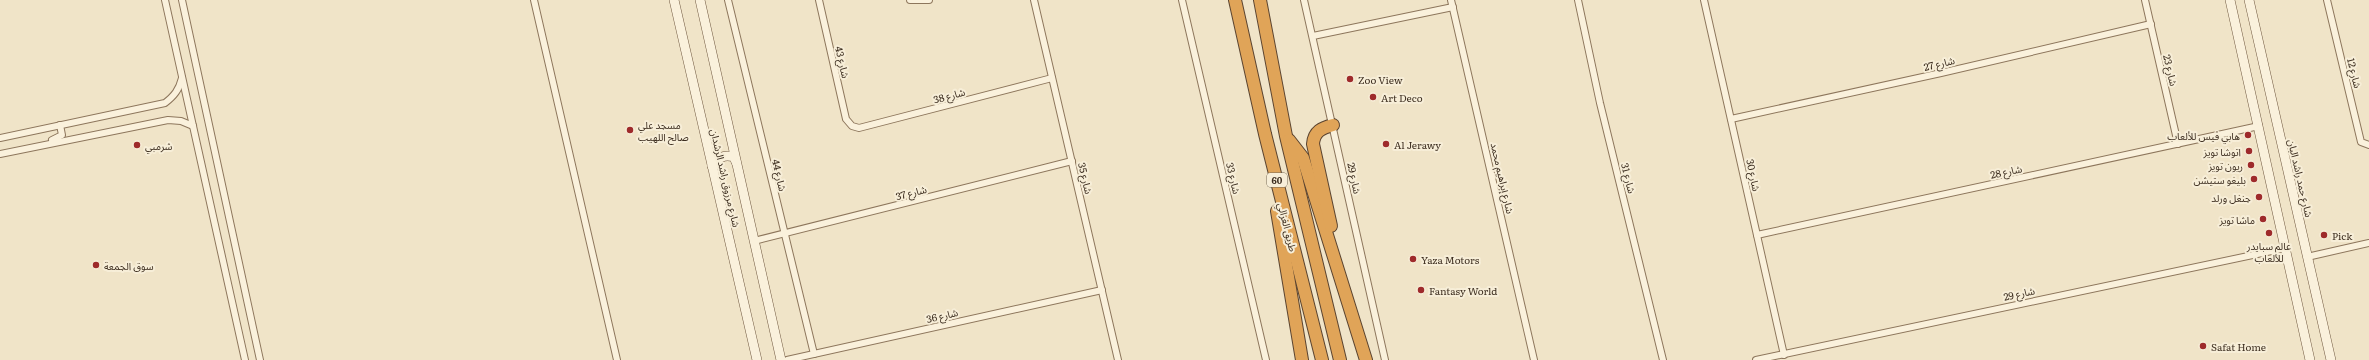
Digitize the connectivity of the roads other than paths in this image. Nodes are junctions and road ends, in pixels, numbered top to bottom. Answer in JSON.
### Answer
{"nodes":[{"id":1,"x":166,"y":0,"type":"edge"},
{"id":2,"x":182,"y":0,"type":"edge"},
{"id":3,"x":534,"y":0,"type":"edge"},
{"id":4,"x":674,"y":0,"type":"edge"},
{"id":5,"x":700,"y":0,"type":"edge"},
{"id":6,"x":728,"y":0,"type":"edge"},
{"id":7,"x":819,"y":0,"type":"edge"},
{"id":8,"x":910,"y":0,"type":"edge"},
{"id":9,"x":929,"y":0,"type":"edge"},
{"id":10,"x":1034,"y":0,"type":"edge"},
{"id":11,"x":1182,"y":0,"type":"edge"},
{"id":12,"x":1236,"y":0,"type":"edge"},
{"id":13,"x":1260,"y":0,"type":"edge"},
{"id":14,"x":1304,"y":0,"type":"edge"},
{"id":15,"x":1578,"y":0,"type":"edge"},
{"id":16,"x":1705,"y":0,"type":"edge"},
{"id":17,"x":2145,"y":0,"type":"edge"},
{"id":18,"x":2230,"y":0,"type":"edge"},
{"id":19,"x":2250,"y":0,"type":"edge"},
{"id":20,"x":2327,"y":0,"type":"edge"},
{"id":21,"x":1452,"y":3,"type":"edge"},
{"id":22,"x":2151,"y":24,"type":"junction"},
{"id":23,"x":1313,"y":36,"type":"junction"},
{"id":24,"x":182,"y":77,"type":"junction"},
{"id":25,"x":1052,"y":78,"type":"junction"},
{"id":26,"x":1731,"y":119,"type":"junction"},
{"id":27,"x":60,"y":125,"type":"junction"},
{"id":28,"x":1333,"y":125,"type":"junction"},
{"id":29,"x":193,"y":126,"type":"junction"},
{"id":30,"x":852,"y":126,"type":"joint"},
{"id":31,"x":2259,"y":126,"type":"junction"},
{"id":32,"x":1265,"y":134,"type":"junction"},
{"id":33,"x":1286,"y":136,"type":"junction"},
{"id":34,"x":0,"y":138,"type":"edge"},
{"id":35,"x":2178,"y":144,"type":"junction"},
{"id":36,"x":2369,"y":145,"type":"edge"},
{"id":37,"x":20,"y":150,"type":"junction"},
{"id":38,"x":0,"y":154,"type":"edge"},
{"id":39,"x":1072,"y":161,"type":"junction"},
{"id":40,"x":736,"y":162,"type":"junction"},
{"id":41,"x":712,"y":166,"type":"junction"},
{"id":42,"x":784,"y":234,"type":"junction"},
{"id":43,"x":1757,"y":235,"type":"junction"},
{"id":44,"x":754,"y":241,"type":"junction"},
{"id":45,"x":2369,"y":243,"type":"edge"},
{"id":46,"x":2286,"y":248,"type":"junction"},
{"id":47,"x":1333,"y":250,"type":"junction"},
{"id":48,"x":2307,"y":257,"type":"junction"},
{"id":49,"x":1102,"y":290,"type":"junction"},
{"id":50,"x":814,"y":354,"type":"junction"},
{"id":51,"x":1784,"y":355,"type":"junction"},
{"id":52,"x":244,"y":360,"type":"edge"},
{"id":53,"x":260,"y":360,"type":"edge"},
{"id":54,"x":617,"y":360,"type":"edge"},
{"id":55,"x":757,"y":360,"type":"edge"},
{"id":56,"x":781,"y":360,"type":"edge"},
{"id":57,"x":787,"y":360,"type":"edge"},
{"id":58,"x":1118,"y":360,"type":"edge"},
{"id":59,"x":1266,"y":360,"type":"edge"},
{"id":60,"x":1302,"y":360,"type":"edge"},
{"id":61,"x":1322,"y":360,"type":"edge"},
{"id":62,"x":1340,"y":360,"type":"edge"},
{"id":63,"x":1366,"y":360,"type":"edge"},
{"id":64,"x":1385,"y":360,"type":"edge"},
{"id":65,"x":1534,"y":360,"type":"edge"},
{"id":66,"x":1663,"y":360,"type":"edge"},
{"id":67,"x":1756,"y":360,"type":"edge"},
{"id":68,"x":2310,"y":360,"type":"edge"},
{"id":69,"x":2331,"y":360,"type":"edge"}],
"edges":[{"from":1,"to":24,"type":"street"},
{"from":2,"to":53,"type":"street"},
{"from":3,"to":54,"type":"street"},
{"from":4,"to":41,"type":"street","name":"شارع مرزوق راشد الرشدان"},
{"from":5,"to":40,"type":"street","name":"شارع مرزوق راشد الرشدان"},
{"from":6,"to":42,"type":"street","name":"شارع 44"},
{"from":7,"to":30,"type":"street","name":"شارع 43"},
{"from":8,"to":9,"type":"street"},
{"from":10,"to":25,"type":"street","name":"شارع 35"},
{"from":11,"to":59,"type":"street","name":"شارع 33"},
{"from":12,"to":32,"type":"highway","name":"طريق الغزالي","number":"60"},
{"from":13,"to":33,"type":"highway","name":"طريق الغزالي","number":"60"},
{"from":14,"to":23,"type":"street","name":"شارع 29"},
{"from":15,"to":66,"type":"street","name":"شارع 31"},
{"from":16,"to":26,"type":"street","name":"شارع 30"},
{"from":17,"to":22,"type":"street","name":"شارع 23"},
{"from":18,"to":31,"type":"street"},
{"from":19,"to":48,"type":"street","name":"شارع حمد راشد البان"},
{"from":20,"to":36,"type":"street","name":"شارع 12"},
{"from":21,"to":23,"type":"street"},
{"from":21,"to":65,"type":"street","name":"شارع إبراهيم محمد"},
{"from":22,"to":26,"type":"street","name":"شارع 27"},
{"from":22,"to":35,"type":"street","name":"شارع 23"},
{"from":23,"to":28,"type":"street","name":"شارع 29"},
{"from":24,"to":27,"type":"street"},
{"from":24,"to":29,"type":"street"},
{"from":25,"to":30,"type":"street","name":"شارع 38"},
{"from":25,"to":39,"type":"street","name":"شارع 35"},
{"from":26,"to":43,"type":"street","name":"شارع 30"},
{"from":27,"to":34,"type":"street"},
{"from":27,"to":37,"type":"street"},
{"from":28,"to":47,"type":"highway"},
{"from":28,"to":64,"type":"street","name":"شارع 29"},
{"from":29,"to":37,"type":"street"},
{"from":29,"to":52,"type":"street"},
{"from":31,"to":35,"type":"street","name":"شارع 28"},
{"from":31,"to":46,"type":"street"},
{"from":32,"to":60,"type":"highway"},
{"from":32,"to":61,"type":"highway","name":"طريق الغزالي","number":"60"},
{"from":33,"to":47,"type":"highway"},
{"from":33,"to":62,"type":"highway","name":"طريق الغزالي","number":"60"},
{"from":35,"to":43,"type":"street","name":"شارع 28"},
{"from":37,"to":38,"type":"street"},
{"from":39,"to":42,"type":"street","name":"شارع 37"},
{"from":39,"to":49,"type":"street","name":"شارع 35"},
{"from":40,"to":41,"type":"street"},
{"from":40,"to":44,"type":"street","name":"شارع مرزوق راشد الرشدان"},
{"from":41,"to":55,"type":"street","name":"شارع مرزوق راشد الرشدان"},
{"from":42,"to":44,"type":"street","name":"شارع 37"},
{"from":42,"to":50,"type":"street","name":"شارع 44"},
{"from":43,"to":51,"type":"street","name":"شارع 30"},
{"from":44,"to":56,"type":"street","name":"شارع مرزوق راشد الرشدان"},
{"from":45,"to":48,"type":"street"},
{"from":46,"to":51,"type":"street","name":"شارع 29"},
{"from":46,"to":68,"type":"street"},
{"from":47,"to":63,"type":"highway"},
{"from":48,"to":69,"type":"street","name":"شارع حمد راشد البان"},
{"from":49,"to":50,"type":"street","name":"شارع 36"},
{"from":49,"to":58,"type":"street","name":"شارع 35"},
{"from":50,"to":57,"type":"street","name":"شارع 36"},
{"from":51,"to":67,"type":"street","name":"شارع 29"}]}
